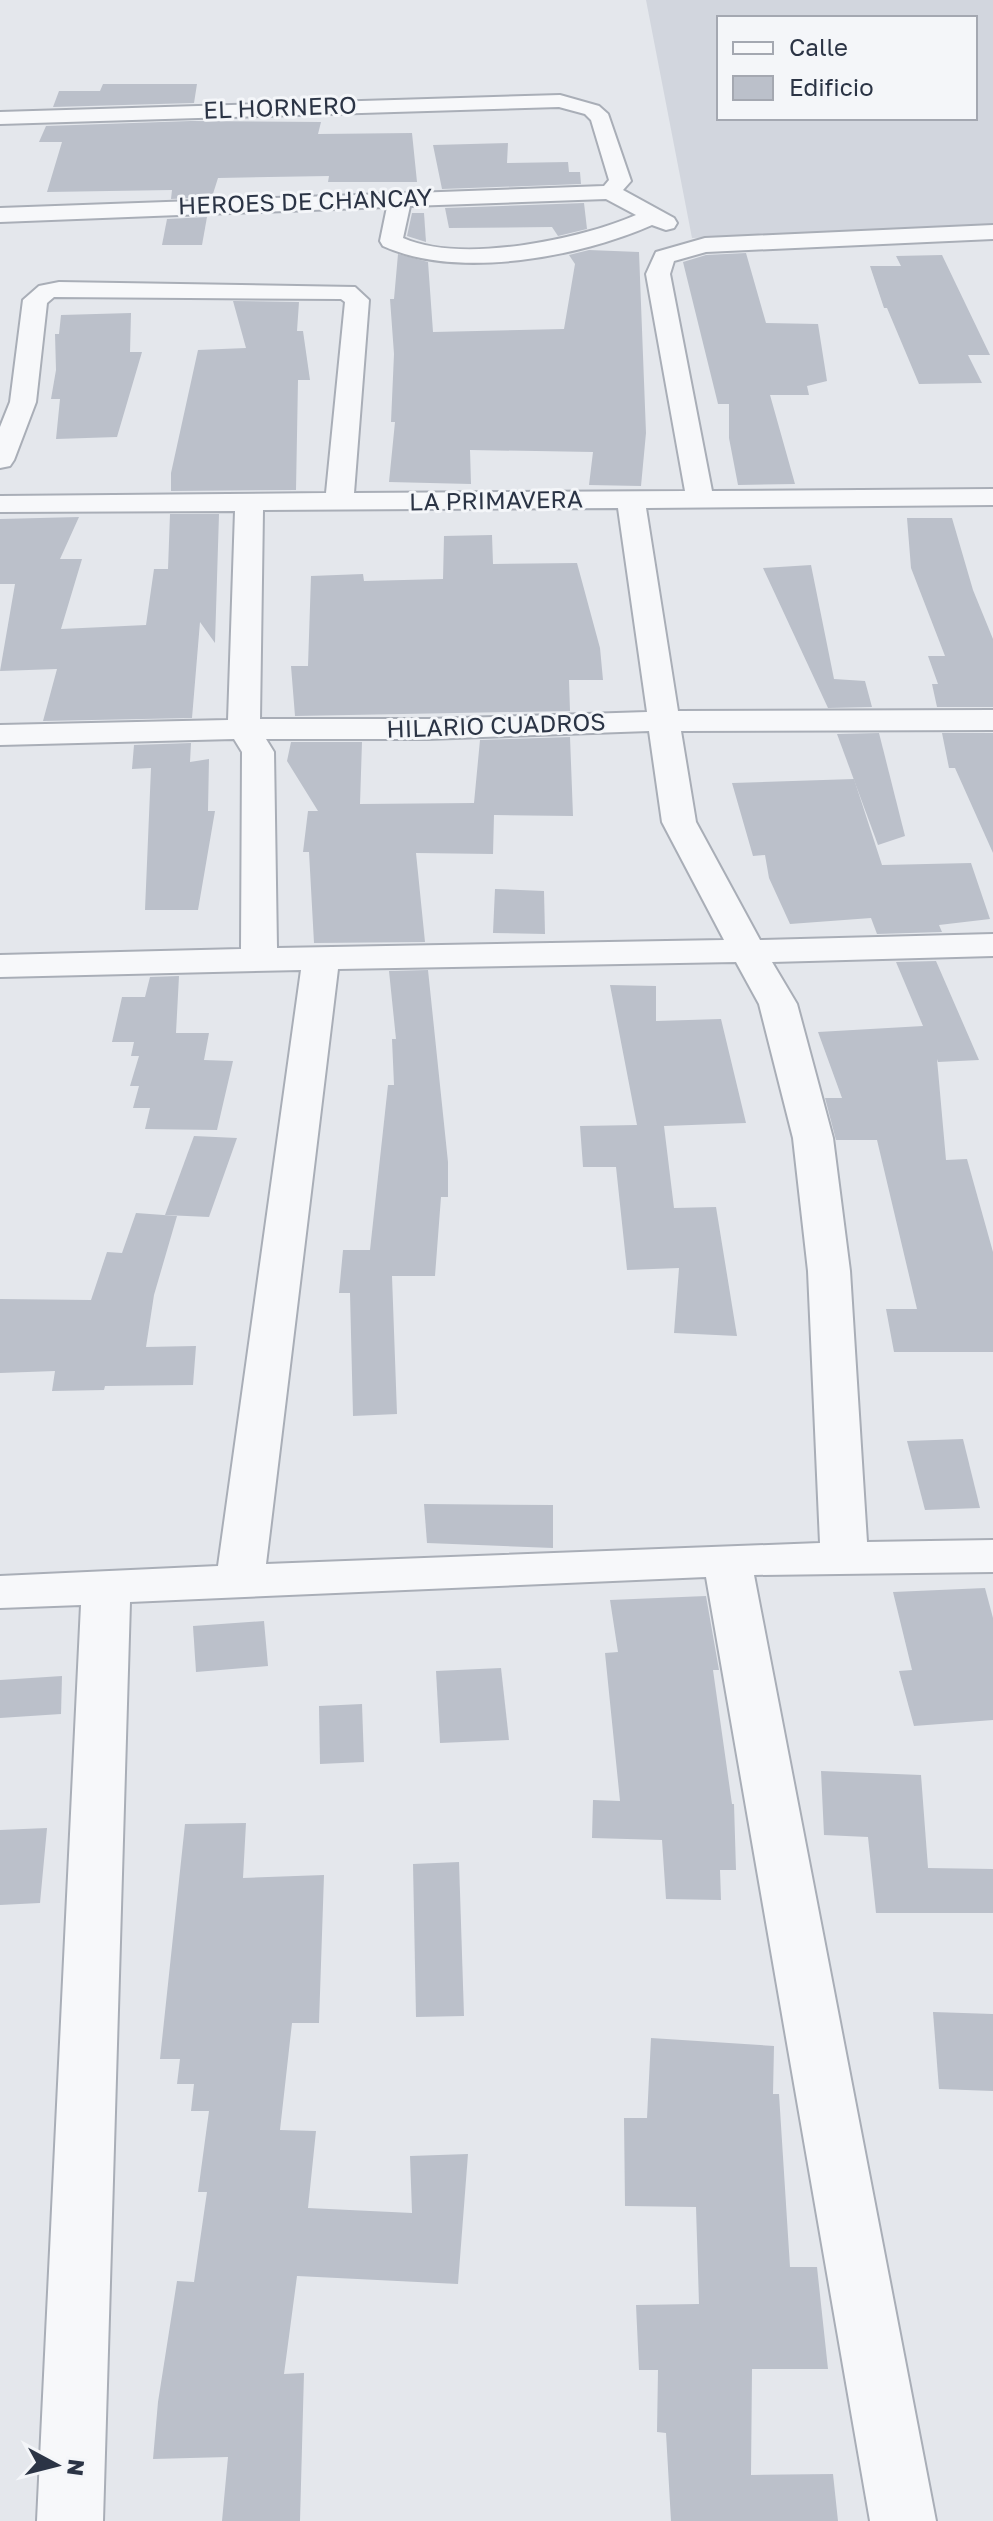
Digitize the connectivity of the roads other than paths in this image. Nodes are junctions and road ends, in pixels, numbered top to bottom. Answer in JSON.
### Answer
{"nodes":[{"id":1,"x":0,"y":118,"type":"edge"},
{"id":2,"x":610,"y":192,"type":"junction"},
{"id":3,"x":400,"y":199,"type":"junction"},
{"id":4,"x":0,"y":215,"type":"edge"},
{"id":5,"x":988,"y":238,"type":"edge"},
{"id":6,"x":0,"y":460,"type":"edge"},
{"id":7,"x":993,"y":497,"type":"edge"},
{"id":8,"x":631,"y":499,"type":"junction"},
{"id":9,"x":700,"y":499,"type":"junction"},
{"id":10,"x":339,"y":502,"type":"junction"},
{"id":11,"x":0,"y":504,"type":"edge"},
{"id":12,"x":249,"y":504,"type":"junction"},
{"id":13,"x":993,"y":720,"type":"edge"},
{"id":14,"x":662,"y":721,"type":"junction"},
{"id":15,"x":244,"y":729,"type":"junction"},
{"id":16,"x":0,"y":735,"type":"edge"},
{"id":17,"x":993,"y":945,"type":"edge"},
{"id":18,"x":748,"y":951,"type":"junction"},
{"id":19,"x":321,"y":958,"type":"junction"},
{"id":20,"x":259,"y":960,"type":"junction"},
{"id":21,"x":0,"y":966,"type":"edge"},
{"id":22,"x":993,"y":1556,"type":"edge"},
{"id":23,"x":844,"y":1558,"type":"junction"},
{"id":24,"x":727,"y":1560,"type":"junction"},
{"id":25,"x":240,"y":1580,"type":"junction"},
{"id":26,"x":106,"y":1590,"type":"junction"},
{"id":27,"x":0,"y":1592,"type":"edge"},
{"id":28,"x":70,"y":2521,"type":"edge"},
{"id":29,"x":903,"y":2521,"type":"edge"}],
"edges":[{"from":1,"to":2,"type":"street","name":"EL HORNERO"},
{"from":2,"to":3,"type":"street","name":"HEROES DE CHANCAY"},
{"from":2,"to":3,"type":"street"},
{"from":3,"to":4,"type":"street","name":"HEROES DE CHANCAY"},
{"from":5,"to":9,"type":"street"},
{"from":6,"to":10,"type":"street"},
{"from":7,"to":9,"type":"street","name":"LA PRIMAVERA"},
{"from":8,"to":9,"type":"street","name":"LA PRIMAVERA"},
{"from":8,"to":10,"type":"street","name":"LA PRIMAVERA"},
{"from":8,"to":14,"type":"street"},
{"from":10,"to":12,"type":"street","name":"LA PRIMAVERA"},
{"from":11,"to":12,"type":"street","name":"LA PRIMAVERA"},
{"from":12,"to":15,"type":"street"},
{"from":13,"to":14,"type":"street","name":"HILARIO CUADROS"},
{"from":14,"to":15,"type":"street","name":"HILARIO CUADROS"},
{"from":14,"to":18,"type":"street"},
{"from":15,"to":16,"type":"street","name":"HILARIO CUADROS"},
{"from":15,"to":20,"type":"street"},
{"from":17,"to":18,"type":"street"},
{"from":18,"to":19,"type":"street"},
{"from":18,"to":23,"type":"street"},
{"from":19,"to":20,"type":"street"},
{"from":19,"to":25,"type":"street"},
{"from":20,"to":21,"type":"street"},
{"from":22,"to":23,"type":"street"},
{"from":23,"to":24,"type":"street"},
{"from":24,"to":25,"type":"street"},
{"from":24,"to":29,"type":"street"},
{"from":25,"to":26,"type":"street"},
{"from":26,"to":27,"type":"street"},
{"from":26,"to":28,"type":"street"}]}
